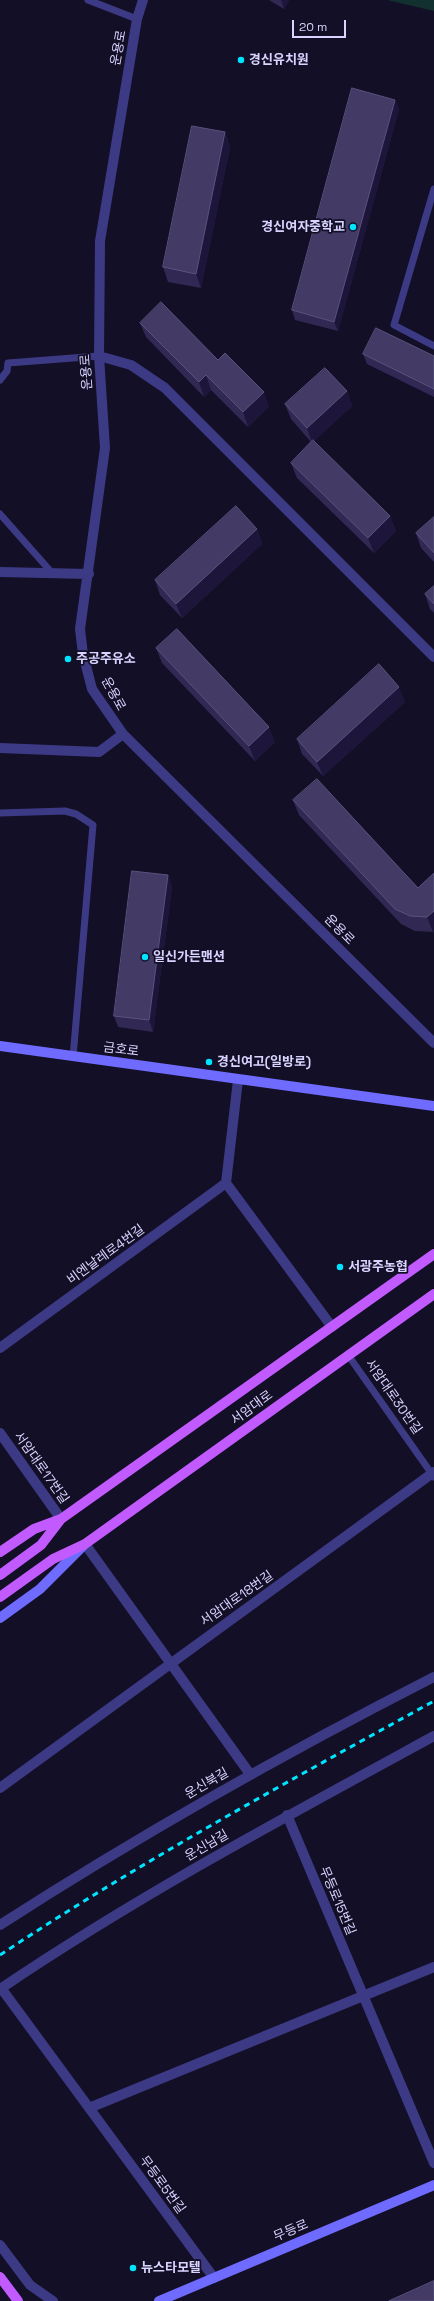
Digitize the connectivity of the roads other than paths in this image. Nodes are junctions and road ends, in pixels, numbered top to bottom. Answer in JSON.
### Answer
{"nodes":[{"id":1,"x":88,"y":0,"type":"edge"},
{"id":2,"x":143,"y":0,"type":"edge"},
{"id":3,"x":137,"y":19,"type":"junction"},
{"id":4,"x":434,"y":189,"type":"edge"},
{"id":5,"x":434,"y":346,"type":"edge"},
{"id":6,"x":99,"y":356,"type":"junction"},
{"id":7,"x":0,"y":380,"type":"edge"},
{"id":8,"x":0,"y":514,"type":"edge"},
{"id":9,"x":0,"y":572,"type":"edge"},
{"id":10,"x":53,"y":574,"type":"junction"},
{"id":11,"x":89,"y":574,"type":"junction"},
{"id":12,"x":434,"y":657,"type":"edge"},
{"id":13,"x":123,"y":734,"type":"junction"},
{"id":14,"x":0,"y":748,"type":"edge"},
{"id":15,"x":0,"y":812,"type":"edge"},
{"id":16,"x":434,"y":1043,"type":"edge"},
{"id":17,"x":0,"y":1046,"type":"edge"},
{"id":18,"x":73,"y":1057,"type":"junction"},
{"id":19,"x":238,"y":1080,"type":"junction"},
{"id":20,"x":434,"y":1106,"type":"edge"},
{"id":21,"x":226,"y":1183,"type":"junction"},
{"id":22,"x":434,"y":1254,"type":"edge"},
{"id":23,"x":434,"y":1294,"type":"edge"},
{"id":24,"x":332,"y":1327,"type":"junction"},
{"id":25,"x":0,"y":1348,"type":"edge"},
{"id":26,"x":348,"y":1355,"type":"junction"},
{"id":27,"x":0,"y":1432,"type":"edge"},
{"id":28,"x":433,"y":1474,"type":"edge"},
{"id":29,"x":61,"y":1519,"type":"junction"},
{"id":30,"x":85,"y":1544,"type":"junction"},
{"id":31,"x":0,"y":1552,"type":"edge"},
{"id":32,"x":319,"y":1557,"type":"joint"},
{"id":33,"x":0,"y":1575,"type":"edge"},
{"id":34,"x":0,"y":1597,"type":"edge"},
{"id":35,"x":0,"y":1618,"type":"edge"},
{"id":36,"x":171,"y":1662,"type":"junction"},
{"id":37,"x":434,"y":1677,"type":"edge"},
{"id":38,"x":434,"y":1736,"type":"edge"},
{"id":39,"x":250,"y":1774,"type":"junction"},
{"id":40,"x":0,"y":1788,"type":"edge"},
{"id":41,"x":287,"y":1815,"type":"junction"},
{"id":42,"x":0,"y":1925,"type":"edge"},
{"id":43,"x":434,"y":1967,"type":"edge"},
{"id":44,"x":0,"y":1989,"type":"edge"},
{"id":45,"x":363,"y":1997,"type":"junction"},
{"id":46,"x":89,"y":2108,"type":"junction"},
{"id":47,"x":434,"y":2163,"type":"edge"},
{"id":48,"x":434,"y":2185,"type":"edge"},
{"id":49,"x":0,"y":2245,"type":"edge"},
{"id":50,"x":0,"y":2277,"type":"edge"},
{"id":51,"x":214,"y":2278,"type":"junction"},
{"id":52,"x":18,"y":2301,"type":"edge"},
{"id":53,"x":53,"y":2301,"type":"edge"},
{"id":54,"x":159,"y":2301,"type":"edge"}],
"edges":[{"from":1,"to":3,"type":"lane"},
{"from":2,"to":3,"type":"street","name":"운용로"},
{"from":3,"to":6,"type":"street","name":"운용로"},
{"from":4,"to":5,"type":"lane"},
{"from":6,"to":7,"type":"lane"},
{"from":6,"to":11,"type":"street","name":"운용로"},
{"from":6,"to":12,"type":"street"},
{"from":8,"to":10,"type":"lane"},
{"from":9,"to":10,"type":"street"},
{"from":10,"to":11,"type":"street"},
{"from":11,"to":13,"type":"street","name":"운용로"},
{"from":13,"to":14,"type":"street"},
{"from":13,"to":16,"type":"street","name":"운용로"},
{"from":15,"to":18,"type":"lane"},
{"from":17,"to":18,"type":"street","name":"금호로"},
{"from":18,"to":19,"type":"street","name":"금호로"},
{"from":19,"to":20,"type":"street","name":"금호로"},
{"from":19,"to":21,"type":"street"},
{"from":21,"to":24,"type":"street"},
{"from":21,"to":25,"type":"street","name":"비엔날레로4번길"},
{"from":22,"to":24,"type":"main road","name":"서암대로"},
{"from":23,"to":26,"type":"main road","name":"서암대로"},
{"from":24,"to":29,"type":"main road","name":"서암대로"},
{"from":26,"to":28,"type":"lane","name":"서암대로30번길"},
{"from":26,"to":30,"type":"main road","name":"서암대로"},
{"from":27,"to":29,"type":"street","name":"서암대로17번길"},
{"from":28,"to":32,"type":"street","name":"서암대로30번길"},
{"from":29,"to":31,"type":"main road"},
{"from":29,"to":33,"type":"main road","name":"서암대로"},
{"from":30,"to":34,"type":"main road","name":"서암대로"},
{"from":30,"to":35,"type":"street","name":"서암대로"},
{"from":30,"to":36,"type":"street"},
{"from":32,"to":36,"type":"street","name":"서암대로18번길"},
{"from":36,"to":39,"type":"street"},
{"from":36,"to":40,"type":"street","name":"서암대로18번길"},
{"from":37,"to":39,"type":"street","name":"운신북길"},
{"from":38,"to":41,"type":"street","name":"운신남길"},
{"from":39,"to":42,"type":"street","name":"운신북길"},
{"from":41,"to":44,"type":"street","name":"운신남길"},
{"from":41,"to":45,"type":"street","name":"무등로15번길"},
{"from":43,"to":45,"type":"street"},
{"from":44,"to":46,"type":"street","name":"무등로5번길"},
{"from":45,"to":46,"type":"street"},
{"from":45,"to":47,"type":"street","name":"무등로15번길"},
{"from":46,"to":51,"type":"street","name":"무등로5번길"},
{"from":48,"to":51,"type":"street","name":"무등로"},
{"from":49,"to":53,"type":"street"},
{"from":50,"to":52,"type":"main road"},
{"from":51,"to":54,"type":"street","name":"무등로"}]}
